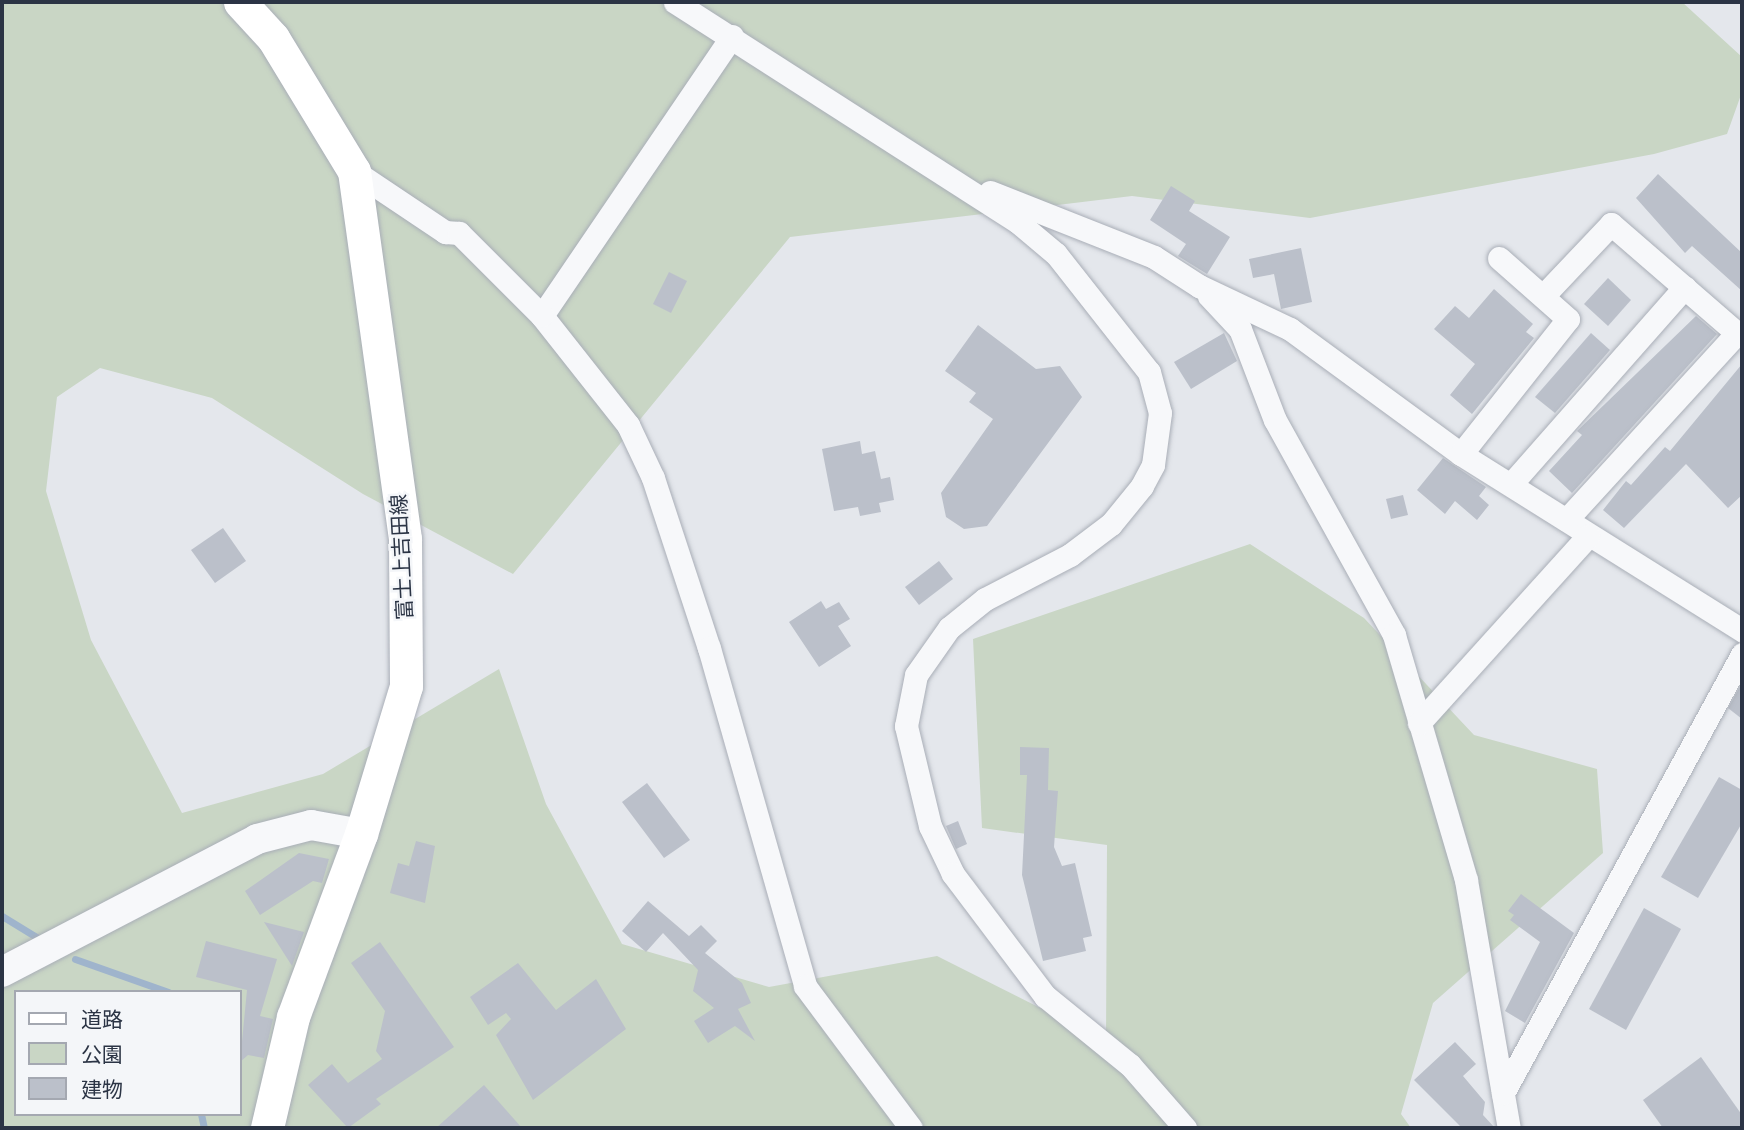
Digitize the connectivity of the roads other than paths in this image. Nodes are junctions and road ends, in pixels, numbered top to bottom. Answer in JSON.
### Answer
{"nodes":[{"id":1,"x":240,"y":2,"type":"edge"},
{"id":2,"x":675,"y":2,"type":"edge"},
{"id":3,"x":732,"y":36,"type":"junction"},
{"id":4,"x":354,"y":171,"type":"junction"},
{"id":5,"x":941,"y":173,"type":"junction"},
{"id":6,"x":1499,"y":258,"type":"dead end"},
{"id":7,"x":1199,"y":286,"type":"junction"},
{"id":8,"x":1685,"y":287,"type":"junction"},
{"id":9,"x":1543,"y":296,"type":"junction"},
{"id":10,"x":541,"y":316,"type":"junction"},
{"id":11,"x":1461,"y":454,"type":"junction"},
{"id":12,"x":1512,"y":483,"type":"junction"},
{"id":13,"x":1566,"y":520,"type":"junction"},
{"id":14,"x":1588,"y":536,"type":"junction"},
{"id":15,"x":1742,"y":630,"type":"edge"},
{"id":16,"x":1742,"y":654,"type":"edge"},
{"id":17,"x":1419,"y":723,"type":"junction"},
{"id":18,"x":361,"y":834,"type":"junction"},
{"id":19,"x":2,"y":972,"type":"edge"},
{"id":20,"x":1503,"y":1093,"type":"junction"},
{"id":21,"x":267,"y":1128,"type":"edge"},
{"id":22,"x":911,"y":1128,"type":"edge"},
{"id":23,"x":1185,"y":1128,"type":"edge"},
{"id":24,"x":1509,"y":1128,"type":"edge"}],
"edges":[{"from":1,"to":4,"type":"main road","name":"富士上吉田線"},
{"from":2,"to":3,"type":"street"},
{"from":3,"to":5,"type":"street"},
{"from":3,"to":10,"type":"street"},
{"from":4,"to":10,"type":"street"},
{"from":4,"to":18,"type":"main road","name":"富士上吉田線"},
{"from":5,"to":7,"type":"street"},
{"from":5,"to":23,"type":"street"},
{"from":6,"to":9,"type":"street"},
{"from":7,"to":11,"type":"street"},
{"from":7,"to":17,"type":"street"},
{"from":8,"to":9,"type":"street"},
{"from":8,"to":12,"type":"street"},
{"from":8,"to":13,"type":"street"},
{"from":9,"to":11,"type":"street"},
{"from":10,"to":22,"type":"street"},
{"from":11,"to":12,"type":"street"},
{"from":12,"to":13,"type":"street"},
{"from":13,"to":14,"type":"street"},
{"from":14,"to":15,"type":"street"},
{"from":14,"to":17,"type":"street"},
{"from":16,"to":20,"type":"street"},
{"from":17,"to":20,"type":"street"},
{"from":18,"to":19,"type":"street"},
{"from":18,"to":21,"type":"main road","name":"富士上吉田線"},
{"from":20,"to":24,"type":"street"}]}
